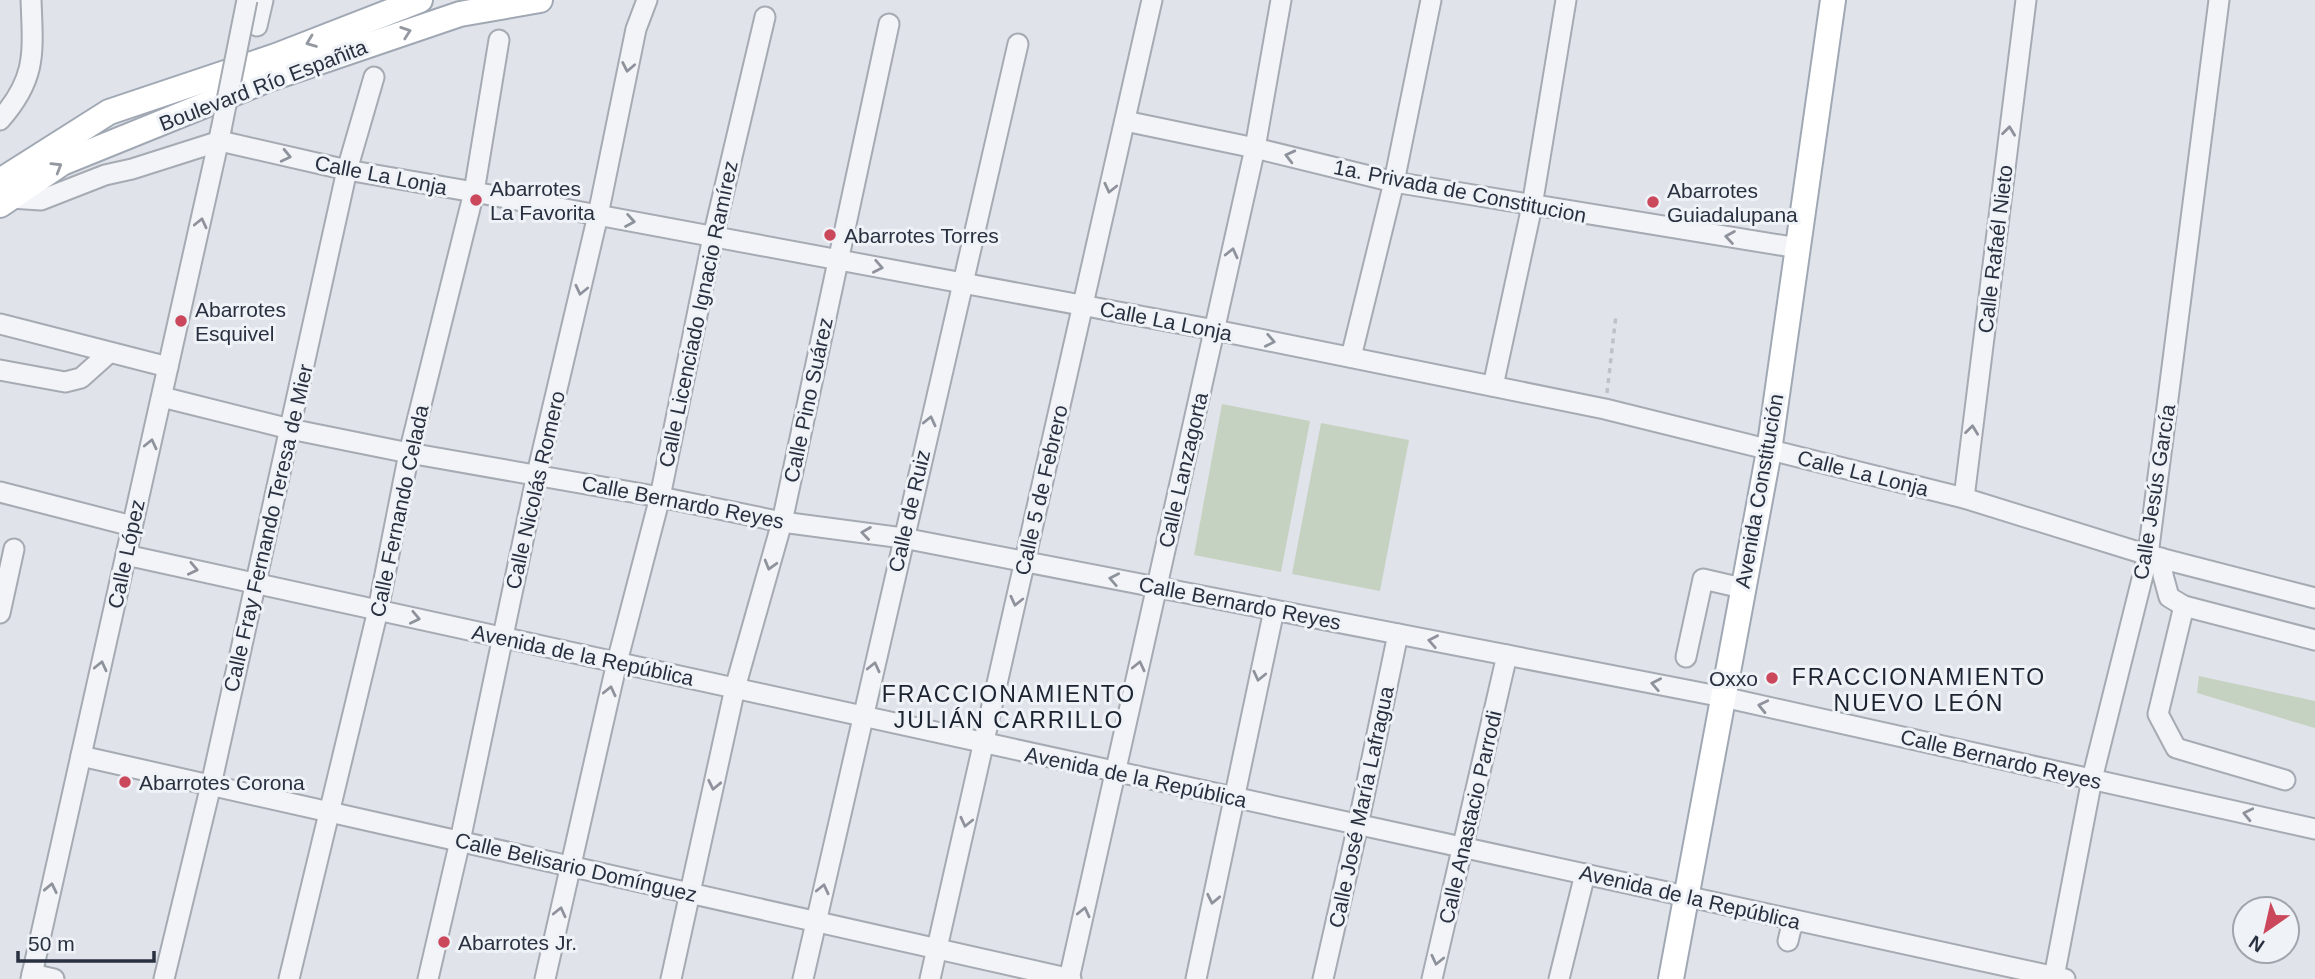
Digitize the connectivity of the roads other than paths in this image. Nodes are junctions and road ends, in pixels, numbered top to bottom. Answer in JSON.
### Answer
{"nodes":[{"id":1,"x":31,"y":0,"type":"edge"},
{"id":2,"x":247,"y":0,"type":"edge"},
{"id":3,"x":263,"y":0,"type":"edge"},
{"id":4,"x":420,"y":0,"type":"edge"},
{"id":5,"x":540,"y":0,"type":"edge"},
{"id":6,"x":1152,"y":0,"type":"edge"},
{"id":7,"x":1281,"y":0,"type":"edge"},
{"id":8,"x":1431,"y":0,"type":"edge"},
{"id":9,"x":1566,"y":0,"type":"edge"},
{"id":10,"x":1833,"y":0,"type":"edge"},
{"id":11,"x":2026,"y":0,"type":"edge"},
{"id":12,"x":2219,"y":0,"type":"edge"},
{"id":13,"x":647,"y":1,"type":"edge"},
{"id":14,"x":765,"y":17,"type":"dead end"},
{"id":15,"x":889,"y":24,"type":"dead end"},
{"id":16,"x":257,"y":26,"type":"dead end"},
{"id":17,"x":499,"y":40,"type":"dead end"},
{"id":18,"x":1018,"y":44,"type":"dead end"},
{"id":19,"x":374,"y":77,"type":"dead end"},
{"id":20,"x":109,"y":112,"type":"junction"},
{"id":21,"x":0,"y":120,"type":"edge"},
{"id":22,"x":1125,"y":121,"type":"junction"},
{"id":23,"x":220,"y":135,"type":"junction"},
{"id":24,"x":1255,"y":148,"type":"junction"},
{"id":25,"x":0,"y":163,"type":"edge"},
{"id":26,"x":347,"y":170,"type":"junction"},
{"id":27,"x":1394,"y":182,"type":"junction"},
{"id":28,"x":474,"y":191,"type":"junction"},
{"id":29,"x":3,"y":195,"type":"edge"},
{"id":30,"x":1532,"y":206,"type":"junction"},
{"id":31,"x":598,"y":215,"type":"junction"},
{"id":32,"x":713,"y":237,"type":"junction"},
{"id":33,"x":1798,"y":248,"type":"junction"},
{"id":34,"x":839,"y":259,"type":"junction"},
{"id":35,"x":963,"y":283,"type":"junction"},
{"id":36,"x":1083,"y":306,"type":"junction"},
{"id":37,"x":0,"y":324,"type":"edge"},
{"id":38,"x":1214,"y":330,"type":"junction"},
{"id":39,"x":109,"y":353,"type":"junction"},
{"id":40,"x":1351,"y":357,"type":"junction"},
{"id":41,"x":168,"y":367,"type":"junction"},
{"id":42,"x":0,"y":370,"type":"edge"},
{"id":43,"x":1493,"y":386,"type":"junction"},
{"id":44,"x":162,"y":397,"type":"junction"},
{"id":45,"x":290,"y":429,"type":"junction"},
{"id":46,"x":1769,"y":451,"type":"junction"},
{"id":47,"x":410,"y":453,"type":"junction"},
{"id":48,"x":537,"y":474,"type":"junction"},
{"id":49,"x":0,"y":492,"type":"edge"},
{"id":50,"x":660,"y":497,"type":"junction"},
{"id":51,"x":1964,"y":498,"type":"junction"},
{"id":52,"x":782,"y":522,"type":"junction"},
{"id":53,"x":132,"y":526,"type":"junction"},
{"id":54,"x":903,"y":538,"type":"junction"},
{"id":55,"x":14,"y":549,"type":"dead end"},
{"id":56,"x":126,"y":555,"type":"junction"},
{"id":57,"x":2155,"y":556,"type":"junction"},
{"id":58,"x":1025,"y":561,"type":"junction"},
{"id":59,"x":255,"y":582,"type":"junction"},
{"id":60,"x":1157,"y":587,"type":"junction"},
{"id":61,"x":1742,"y":588,"type":"junction"},
{"id":62,"x":2315,"y":597,"type":"edge"},
{"id":63,"x":2184,"y":606,"type":"junction"},
{"id":64,"x":378,"y":610,"type":"junction"},
{"id":65,"x":1274,"y":610,"type":"junction"},
{"id":66,"x":0,"y":613,"type":"edge"},
{"id":67,"x":1398,"y":634,"type":"junction"},
{"id":68,"x":502,"y":637,"type":"junction"},
{"id":69,"x":2315,"y":640,"type":"edge"},
{"id":70,"x":1507,"y":655,"type":"junction"},
{"id":71,"x":1686,"y":657,"type":"dead end"},
{"id":72,"x":617,"y":662,"type":"junction"},
{"id":73,"x":735,"y":688,"type":"junction"},
{"id":74,"x":1723,"y":697,"type":"junction"},
{"id":75,"x":862,"y":717,"type":"junction"},
{"id":76,"x":984,"y":743,"type":"junction"},
{"id":77,"x":80,"y":756,"type":"junction"},
{"id":78,"x":1115,"y":772,"type":"junction"},
{"id":79,"x":2092,"y":779,"type":"junction"},
{"id":80,"x":2285,"y":780,"type":"dead end"},
{"id":81,"x":211,"y":785,"type":"junction"},
{"id":82,"x":1234,"y":798,"type":"junction"},
{"id":83,"x":331,"y":812,"type":"junction"},
{"id":84,"x":1359,"y":825,"type":"junction"},
{"id":85,"x":2315,"y":829,"type":"edge"},
{"id":86,"x":460,"y":841,"type":"junction"},
{"id":87,"x":1462,"y":848,"type":"junction"},
{"id":88,"x":570,"y":866,"type":"junction"},
{"id":89,"x":1585,"y":874,"type":"junction"},
{"id":90,"x":690,"y":893,"type":"junction"},
{"id":91,"x":1686,"y":897,"type":"junction"},
{"id":92,"x":1793,"y":920,"type":"junction"},
{"id":93,"x":816,"y":922,"type":"junction"},
{"id":94,"x":1788,"y":941,"type":"dead end"},
{"id":95,"x":937,"y":949,"type":"junction"},
{"id":96,"x":32,"y":977,"type":"edge"},
{"id":97,"x":2059,"y":978,"type":"edge"},
{"id":98,"x":54,"y":979,"type":"edge"},
{"id":99,"x":164,"y":979,"type":"edge"},
{"id":100,"x":289,"y":979,"type":"edge"},
{"id":101,"x":428,"y":979,"type":"edge"},
{"id":102,"x":545,"y":979,"type":"edge"},
{"id":103,"x":671,"y":979,"type":"edge"},
{"id":104,"x":803,"y":979,"type":"edge"},
{"id":105,"x":930,"y":979,"type":"edge"},
{"id":106,"x":1070,"y":979,"type":"edge"},
{"id":107,"x":1196,"y":979,"type":"edge"},
{"id":108,"x":1323,"y":979,"type":"edge"},
{"id":109,"x":1432,"y":979,"type":"edge"},
{"id":110,"x":1559,"y":979,"type":"edge"},
{"id":111,"x":1671,"y":979,"type":"edge"}],
"edges":[{"from":1,"to":21,"type":"street"},
{"from":2,"to":23,"type":"street","name":"Calle López","bridge":true},
{"from":3,"to":16,"type":"street"},
{"from":4,"to":20,"type":"main road","name":"Boulevard Río Españita","one_way":true},
{"from":29,"to":5,"type":"main road","name":"Boulevard Río Españita","one_way":true},
{"from":6,"to":22,"type":"street","name":"Calle 5 de Febrero"},
{"from":7,"to":24,"type":"street","name":"Calle Lanzagorta"},
{"from":8,"to":27,"type":"street"},
{"from":9,"to":30,"type":"street"},
{"from":10,"to":33,"type":"main road","name":"Avenida Constitución"},
{"from":51,"to":11,"type":"street","name":"Calle Rafaél Nieto","one_way":true},
{"from":12,"to":57,"type":"street","name":"Calle Jesús García"},
{"from":13,"to":31,"type":"street","name":"Calle Nicolás Romero","one_way":true},
{"from":14,"to":32,"type":"street","name":"Calle Licenciado Ignacio Ramírez"},
{"from":15,"to":34,"type":"street","name":"Calle Pino Suárez"},
{"from":17,"to":28,"type":"street","name":"Calle Fernando Celada"},
{"from":18,"to":35,"type":"street","name":"Calle de Ruiz"},
{"from":19,"to":26,"type":"street","name":"Calle Fray Fernando Teresa de Mier"},
{"from":20,"to":25,"type":"main road"},
{"from":20,"to":29,"type":"main road","name":"Boulevard Río Españita"},
{"from":22,"to":24,"type":"street","name":"1a. Privada de Constitucion"},
{"from":22,"to":36,"type":"street","name":"Calle 5 de Febrero","one_way":true},
{"from":23,"to":26,"type":"street","name":"Calle La Lonja","one_way":true},
{"from":23,"to":29,"type":"street"},
{"from":41,"to":23,"type":"street","name":"Calle López","one_way":true},
{"from":27,"to":24,"type":"street","name":"1a. Privada de Constitucion","one_way":true},
{"from":38,"to":24,"type":"street","name":"Calle Lanzagorta","one_way":true},
{"from":26,"to":28,"type":"street","name":"Calle La Lonja"},
{"from":26,"to":45,"type":"street","name":"Calle Fray Fernando Teresa de Mier"},
{"from":27,"to":30,"type":"street","name":"1a. Privada de Constitucion"},
{"from":27,"to":40,"type":"street"},
{"from":28,"to":31,"type":"street","name":"Calle La Lonja"},
{"from":28,"to":47,"type":"street","name":"Calle Fernando Celada"},
{"from":33,"to":30,"type":"street","name":"1a. Privada de Constitucion","one_way":true},
{"from":30,"to":43,"type":"street"},
{"from":31,"to":32,"type":"street","name":"Calle La Lonja","one_way":true},
{"from":31,"to":48,"type":"street","name":"Calle Nicolás Romero","one_way":true},
{"from":32,"to":34,"type":"street","name":"Calle La Lonja"},
{"from":32,"to":50,"type":"street","name":"Calle Licenciado Ignacio Ramírez"},
{"from":33,"to":46,"type":"main road","name":"Avenida Constitución"},
{"from":34,"to":35,"type":"street","name":"Calle La Lonja","one_way":true},
{"from":34,"to":52,"type":"street","name":"Calle Pino Suárez"},
{"from":35,"to":36,"type":"street","name":"Calle La Lonja"},
{"from":54,"to":35,"type":"street","name":"Calle de Ruiz","one_way":true},
{"from":36,"to":38,"type":"street","name":"Calle La Lonja"},
{"from":36,"to":58,"type":"street","name":"Calle 5 de Febrero"},
{"from":37,"to":39,"type":"street"},
{"from":38,"to":40,"type":"street","name":"Calle La Lonja","one_way":true},
{"from":38,"to":60,"type":"street","name":"Calle Lanzagorta"},
{"from":39,"to":41,"type":"street"},
{"from":39,"to":42,"type":"street"},
{"from":40,"to":43,"type":"street","name":"Calle La Lonja"},
{"from":41,"to":44,"type":"street","name":"Calle López"},
{"from":43,"to":46,"type":"street","name":"Calle La Lonja"},
{"from":44,"to":45,"type":"street","name":"Calle Bernardo Reyes"},
{"from":53,"to":44,"type":"street","name":"Calle López","one_way":true},
{"from":45,"to":47,"type":"street","name":"Calle Bernardo Reyes"},
{"from":45,"to":59,"type":"street","name":"Calle Fray Fernando Teresa de Mier"},
{"from":46,"to":51,"type":"street","name":"Calle La Lonja"},
{"from":46,"to":61,"type":"main road","name":"Avenida Constitución"},
{"from":47,"to":48,"type":"street","name":"Calle Bernardo Reyes"},
{"from":47,"to":64,"type":"street","name":"Calle Fernando Celada"},
{"from":48,"to":50,"type":"street","name":"Calle Bernardo Reyes"},
{"from":48,"to":68,"type":"street","name":"Calle Nicolás Romero"},
{"from":49,"to":53,"type":"street"},
{"from":50,"to":52,"type":"street","name":"Calle Bernardo Reyes"},
{"from":50,"to":72,"type":"street","name":"Calle Licenciado Ignacio Ramírez"},
{"from":51,"to":57,"type":"street","name":"Calle La Lonja"},
{"from":54,"to":52,"type":"street","name":"Calle Bernardo Reyes","one_way":true},
{"from":52,"to":73,"type":"street","name":"Calle Pino Suárez","one_way":true},
{"from":53,"to":56,"type":"street","name":"Calle López"},
{"from":54,"to":58,"type":"street","name":"Calle Bernardo Reyes"},
{"from":75,"to":54,"type":"street","name":"Calle de Ruiz","one_way":true},
{"from":55,"to":66,"type":"street"},
{"from":56,"to":59,"type":"street","name":"Avenida de la República","one_way":true},
{"from":77,"to":56,"type":"street","name":"Calle López","one_way":true},
{"from":57,"to":62,"type":"street","name":"Calle La Lonja"},
{"from":57,"to":63,"type":"street"},
{"from":57,"to":79,"type":"street","name":"Calle Jesús García"},
{"from":60,"to":58,"type":"street","name":"Calle Bernardo Reyes","one_way":true},
{"from":58,"to":76,"type":"street","name":"Calle 5 de Febrero","one_way":true},
{"from":59,"to":64,"type":"street","name":"Avenida de la República"},
{"from":59,"to":81,"type":"street","name":"Calle Fray Fernando Teresa de Mier"},
{"from":60,"to":65,"type":"street","name":"Calle Bernardo Reyes"},
{"from":78,"to":60,"type":"street","name":"Calle Lanzagorta","one_way":true},
{"from":61,"to":71,"type":"street"},
{"from":61,"to":74,"type":"main road","name":"Avenida Constitución"},
{"from":63,"to":69,"type":"street"},
{"from":63,"to":80,"type":"street"},
{"from":64,"to":68,"type":"street","name":"Avenida de la República","one_way":true},
{"from":64,"to":83,"type":"street","name":"Calle Fernando Celada"},
{"from":65,"to":67,"type":"street","name":"Calle Bernardo Reyes"},
{"from":65,"to":82,"type":"street","one_way":true},
{"from":70,"to":67,"type":"street","name":"Calle Bernardo Reyes","one_way":true},
{"from":67,"to":84,"type":"street","name":"Calle José María Lafragua"},
{"from":68,"to":72,"type":"street","name":"Avenida de la República"},
{"from":68,"to":86,"type":"street","name":"Calle Nicolás Romero"},
{"from":74,"to":70,"type":"street","name":"Calle Bernardo Reyes","one_way":true},
{"from":70,"to":87,"type":"street","name":"Calle Anastacio Parrodi"},
{"from":72,"to":73,"type":"street","name":"Avenida de la República"},
{"from":88,"to":72,"type":"street","name":"Calle Licenciado Ignacio Ramírez","one_way":true},
{"from":73,"to":75,"type":"street","name":"Avenida de la República"},
{"from":73,"to":90,"type":"street","name":"Calle Pino Suárez","one_way":true},
{"from":79,"to":74,"type":"street","name":"Calle Bernardo Reyes","one_way":true},
{"from":74,"to":91,"type":"main road","name":"Avenida Constitución"},
{"from":75,"to":76,"type":"street","name":"Avenida de la República"},
{"from":93,"to":75,"type":"street","name":"Calle de Ruiz","one_way":true},
{"from":76,"to":78,"type":"street","name":"Avenida de la República"},
{"from":76,"to":95,"type":"street","name":"Calle 5 de Febrero","one_way":true},
{"from":77,"to":81,"type":"street","name":"Calle Belisario Domínguez"},
{"from":96,"to":77,"type":"street","name":"Calle López","one_way":true},
{"from":78,"to":82,"type":"street","name":"Avenida de la República"},
{"from":106,"to":78,"type":"street","name":"Calle Lanzagorta","one_way":true},
{"from":85,"to":79,"type":"street","name":"Calle Bernardo Reyes","one_way":true},
{"from":79,"to":97,"type":"street","name":"Calle Jesús García"},
{"from":81,"to":83,"type":"street","name":"Calle Belisario Domínguez"},
{"from":81,"to":99,"type":"street","name":"Calle Fray Fernando Teresa de Mier"},
{"from":82,"to":84,"type":"street","name":"Avenida de la República"},
{"from":82,"to":107,"type":"street","one_way":true},
{"from":83,"to":86,"type":"street","name":"Calle Belisario Domínguez"},
{"from":83,"to":100,"type":"street","name":"Calle Fernando Celada"},
{"from":84,"to":87,"type":"street","name":"Avenida de la República"},
{"from":84,"to":108,"type":"street","name":"Calle José María Lafragua"},
{"from":86,"to":88,"type":"street","name":"Calle Belisario Domínguez"},
{"from":86,"to":101,"type":"street","name":"Calle Nicolás Romero"},
{"from":87,"to":89,"type":"street","name":"Avenida de la República"},
{"from":87,"to":109,"type":"street","name":"Calle Anastacio Parrodi","one_way":true},
{"from":88,"to":90,"type":"street","name":"Calle Belisario Domínguez"},
{"from":102,"to":88,"type":"street","name":"Calle Licenciado Ignacio Ramírez","one_way":true},
{"from":89,"to":91,"type":"street","name":"Avenida de la República"},
{"from":89,"to":110,"type":"street"},
{"from":90,"to":93,"type":"street","name":"Calle Belisario Domínguez"},
{"from":90,"to":103,"type":"street","name":"Calle Pino Suárez"},
{"from":91,"to":92,"type":"street","name":"Avenida de la República"},
{"from":91,"to":111,"type":"main road","name":"Avenida Constitución"},
{"from":92,"to":94,"type":"street"},
{"from":92,"to":97,"type":"street","name":"Avenida de la República"},
{"from":93,"to":95,"type":"street","name":"Calle Belisario Domínguez"},
{"from":93,"to":104,"type":"street","name":"Calle de Ruiz"},
{"from":95,"to":105,"type":"street","name":"Calle 5 de Febrero"},
{"from":95,"to":106,"type":"street","name":"Calle Belisario Domínguez"},
{"from":96,"to":98,"type":"street"}]}
